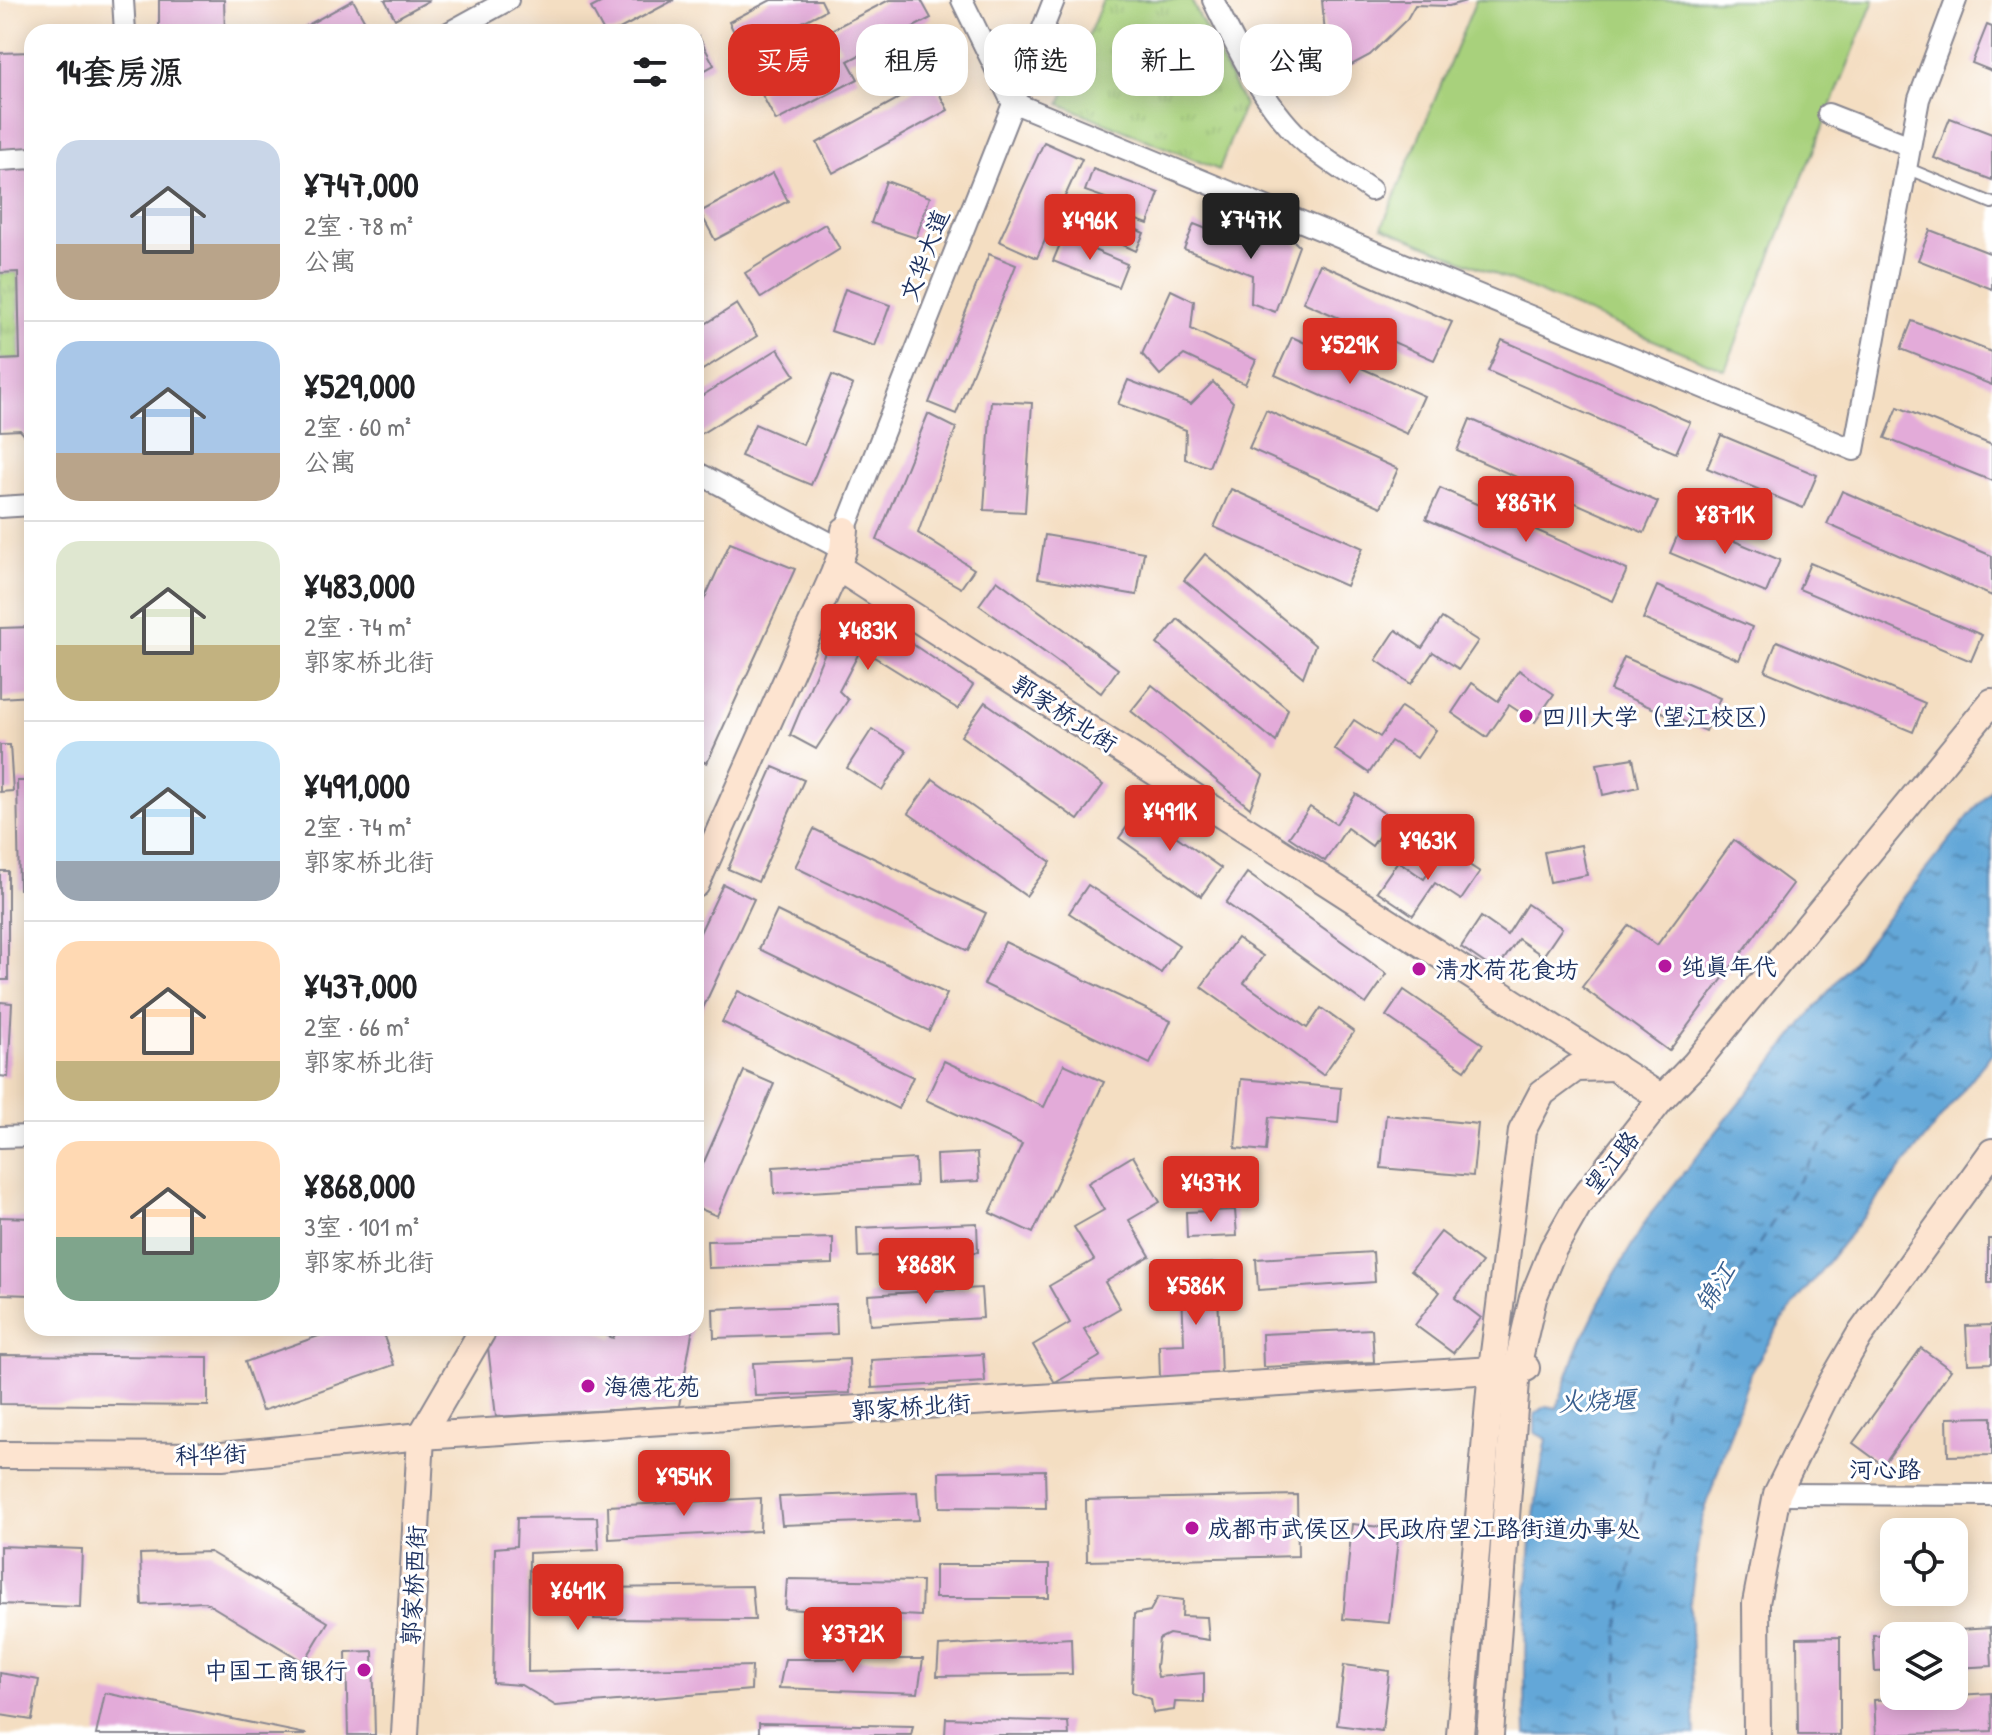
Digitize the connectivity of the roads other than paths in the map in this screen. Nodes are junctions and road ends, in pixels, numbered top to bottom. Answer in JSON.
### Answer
{"nodes":[{"id":1,"x":123,"y":0,"type":"edge"},
{"id":2,"x":508,"y":0,"type":"edge"},
{"id":3,"x":962,"y":0,"type":"edge"},
{"id":4,"x":1054,"y":0,"type":"edge"},
{"id":5,"x":1213,"y":0,"type":"edge"},
{"id":6,"x":1956,"y":0,"type":"edge"},
{"id":7,"x":124,"y":24,"type":"edge"},
{"id":8,"x":464,"y":24,"type":"edge"},
{"id":9,"x":1012,"y":102,"type":"junction"},
{"id":10,"x":1828,"y":114,"type":"dead end"},
{"id":11,"x":1910,"y":146,"type":"junction"},
{"id":12,"x":24,"y":158,"type":"edge"},
{"id":13,"x":0,"y":160,"type":"edge"},
{"id":14,"x":1906,"y":168,"type":"junction"},
{"id":15,"x":1371,"y":190,"type":"dead end"},
{"id":16,"x":1992,"y":203,"type":"edge"},
{"id":17,"x":704,"y":476,"type":"edge"},
{"id":18,"x":24,"y":506,"type":"edge"},
{"id":19,"x":0,"y":507,"type":"edge"},
{"id":20,"x":842,"y":549,"type":"junction"},
{"id":21,"x":1992,"y":702,"type":"edge"},
{"id":22,"x":704,"y":866,"type":"edge"},
{"id":23,"x":1615,"y":1067,"type":"junction"},
{"id":24,"x":1662,"y":1098,"type":"junction"},
{"id":25,"x":24,"y":1136,"type":"edge"},
{"id":26,"x":0,"y":1137,"type":"edge"},
{"id":27,"x":1992,"y":1152,"type":"edge"},
{"id":28,"x":479,"y":1336,"type":"edge"},
{"id":29,"x":1512,"y":1368,"type":"junction"},
{"id":30,"x":421,"y":1436,"type":"junction"},
{"id":31,"x":0,"y":1455,"type":"edge"},
{"id":32,"x":1777,"y":1494,"type":"junction"},
{"id":33,"x":1992,"y":1495,"type":"edge"},
{"id":34,"x":405,"y":1735,"type":"edge"},
{"id":35,"x":1460,"y":1735,"type":"edge"},
{"id":36,"x":1490,"y":1735,"type":"edge"},
{"id":37,"x":1757,"y":1735,"type":"edge"}],
"edges":[{"from":1,"to":7,"type":"street"},
{"from":2,"to":8,"type":"street"},
{"from":3,"to":9,"type":"street"},
{"from":4,"to":9,"type":"street","name":"文华大道"},
{"from":5,"to":15,"type":"street"},
{"from":6,"to":11,"type":"street"},
{"from":9,"to":14,"type":"street"},
{"from":9,"to":20,"type":"street","name":"文华大道"},
{"from":10,"to":11,"type":"street"},
{"from":11,"to":14,"type":"street"},
{"from":12,"to":13,"type":"street"},
{"from":14,"to":16,"type":"lane"},
{"from":17,"to":20,"type":"street"},
{"from":18,"to":19,"type":"street"},
{"from":20,"to":22,"type":"street"},
{"from":20,"to":23,"type":"street","name":"郭家桥北街"},
{"from":21,"to":24,"type":"street","name":"望江路"},
{"from":23,"to":24,"type":"street","name":"郭家桥北街"},
{"from":23,"to":29,"type":"street","name":"望江路"},
{"from":24,"to":29,"type":"street","name":"望江路"},
{"from":25,"to":26,"type":"street"},
{"from":27,"to":32,"type":"street"},
{"from":28,"to":30,"type":"street"},
{"from":29,"to":30,"type":"street","name":"郭家桥北街"},
{"from":29,"to":35,"type":"street","name":"望江路"},
{"from":29,"to":36,"type":"street","name":"望江路"},
{"from":30,"to":31,"type":"street","name":"科华街"},
{"from":30,"to":34,"type":"street","name":"郭家桥西街"},
{"from":32,"to":33,"type":"street","name":"河心路"},
{"from":32,"to":37,"type":"street"}]}
